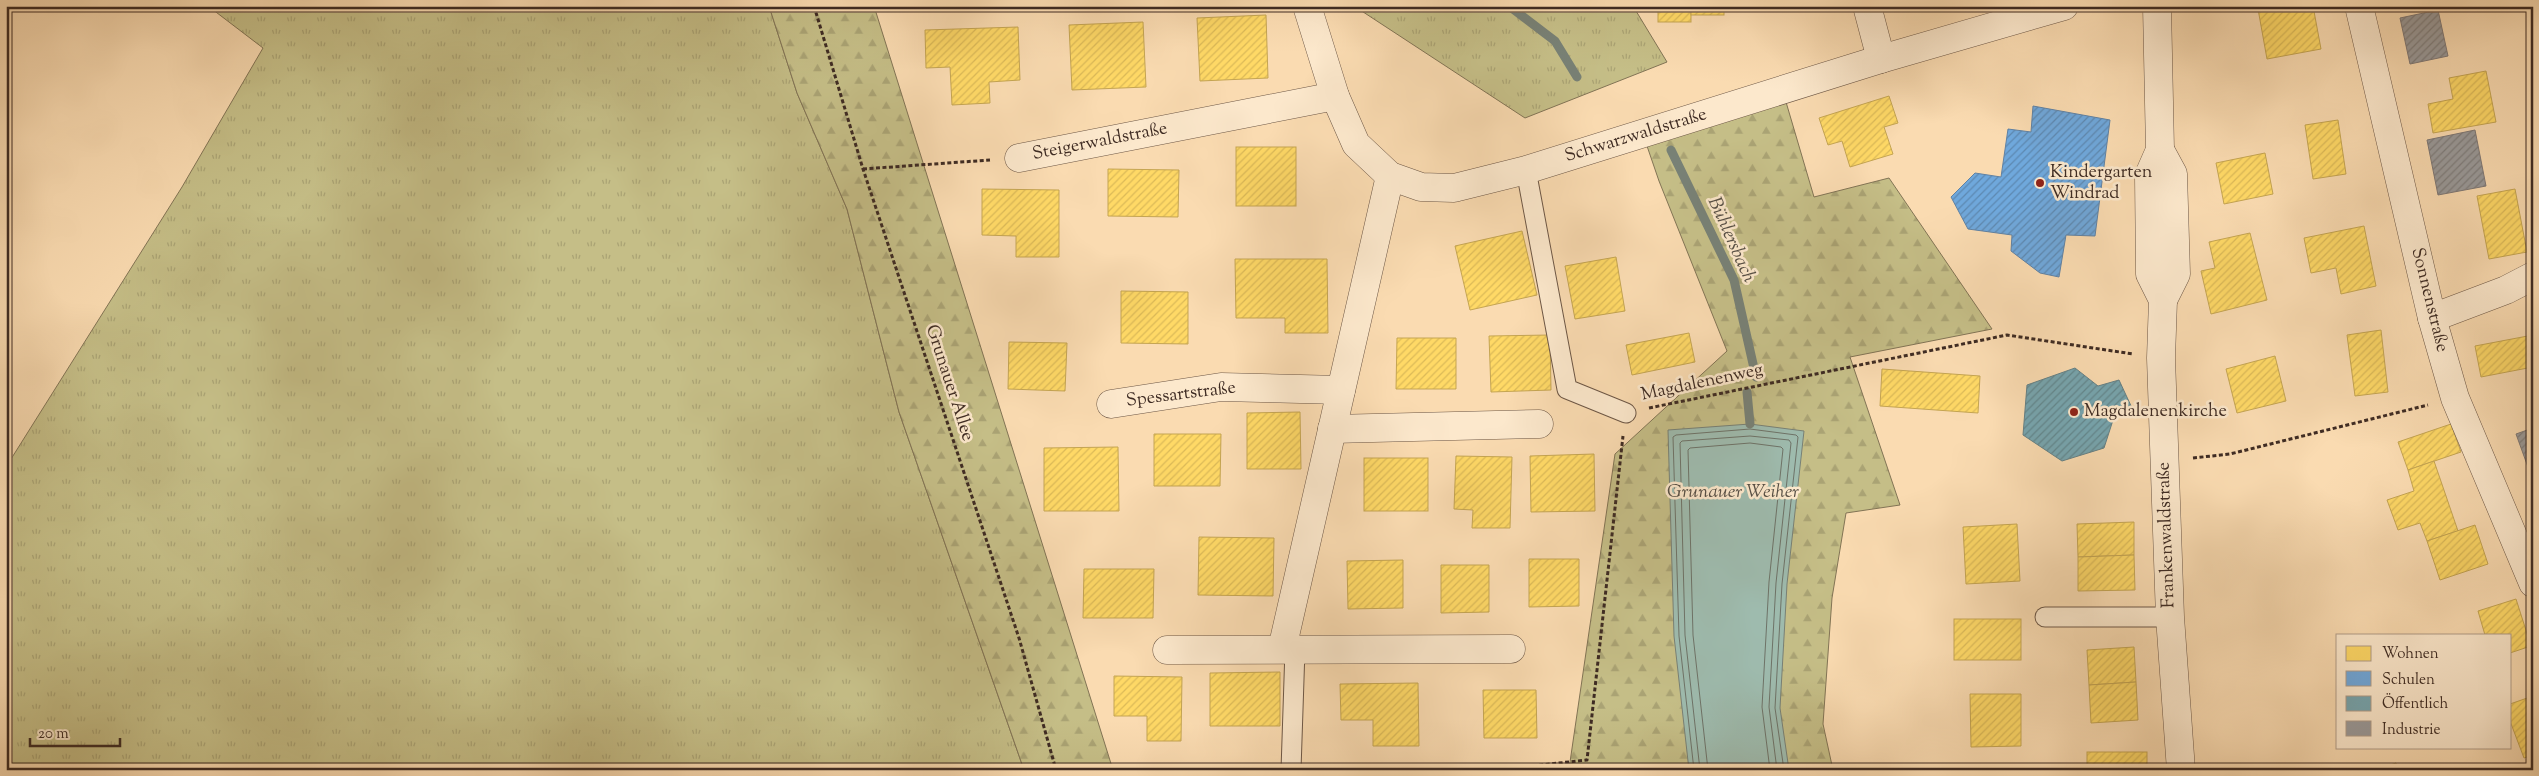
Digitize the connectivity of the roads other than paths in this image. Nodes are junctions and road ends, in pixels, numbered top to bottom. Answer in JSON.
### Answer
{"nodes":[{"id":1,"x":1307,"y":6,"type":"edge"},
{"id":2,"x":1867,"y":6,"type":"edge"},
{"id":3,"x":2064,"y":6,"type":"edge"},
{"id":4,"x":2157,"y":6,"type":"edge"},
{"id":5,"x":2359,"y":6,"type":"edge"},
{"id":6,"x":1882,"y":59,"type":"junction"},
{"id":7,"x":1335,"y":96,"type":"junction"},
{"id":8,"x":1018,"y":158,"type":"road end"},
{"id":9,"x":1526,"y":170,"type":"junction"},
{"id":10,"x":1390,"y":176,"type":"junction"},
{"id":11,"x":2533,"y":276,"type":"edge"},
{"id":12,"x":2432,"y":318,"type":"junction"},
{"id":13,"x":1341,"y":390,"type":"junction"},
{"id":14,"x":1111,"y":404,"type":"dead end"},
{"id":15,"x":1626,"y":413,"type":"road end"},
{"id":16,"x":1539,"y":424,"type":"dead end"},
{"id":17,"x":1332,"y":429,"type":"junction"},
{"id":18,"x":2533,"y":583,"type":"edge"},
{"id":19,"x":2046,"y":617,"type":"dead end"},
{"id":20,"x":2170,"y":617,"type":"junction"},
{"id":21,"x":1289,"y":649,"type":"junction"},
{"id":22,"x":1511,"y":649,"type":"dead end"},
{"id":23,"x":1167,"y":650,"type":"dead end"},
{"id":24,"x":1291,"y":770,"type":"edge"},
{"id":25,"x":2181,"y":770,"type":"edge"}],
"edges":[{"from":1,"to":7,"type":"street","name":"Schwarzwaldstraße"},
{"from":2,"to":6,"type":"street"},
{"from":3,"to":6,"type":"street","name":"Schwarzwaldstraße"},
{"from":4,"to":20,"type":"street","name":"Frankenwaldstraße"},
{"from":5,"to":12,"type":"street","name":"Sonnenstraße"},
{"from":6,"to":9,"type":"street","name":"Schwarzwaldstraße"},
{"from":7,"to":8,"type":"street","name":"Steigerwaldstraße"},
{"from":7,"to":10,"type":"street","name":"Schwarzwaldstraße"},
{"from":9,"to":10,"type":"street","name":"Schwarzwaldstraße"},
{"from":9,"to":15,"type":"lane"},
{"from":10,"to":13,"type":"street"},
{"from":11,"to":12,"type":"street"},
{"from":12,"to":18,"type":"street","name":"Sonnenstraße"},
{"from":13,"to":14,"type":"street","name":"Spessartstraße"},
{"from":13,"to":17,"type":"street"},
{"from":16,"to":17,"type":"street"},
{"from":17,"to":21,"type":"street"},
{"from":19,"to":20,"type":"lane"},
{"from":20,"to":25,"type":"street","name":"Frankenwaldstraße"},
{"from":21,"to":22,"type":"street"},
{"from":21,"to":23,"type":"street"},
{"from":21,"to":24,"type":"lane"}]}
